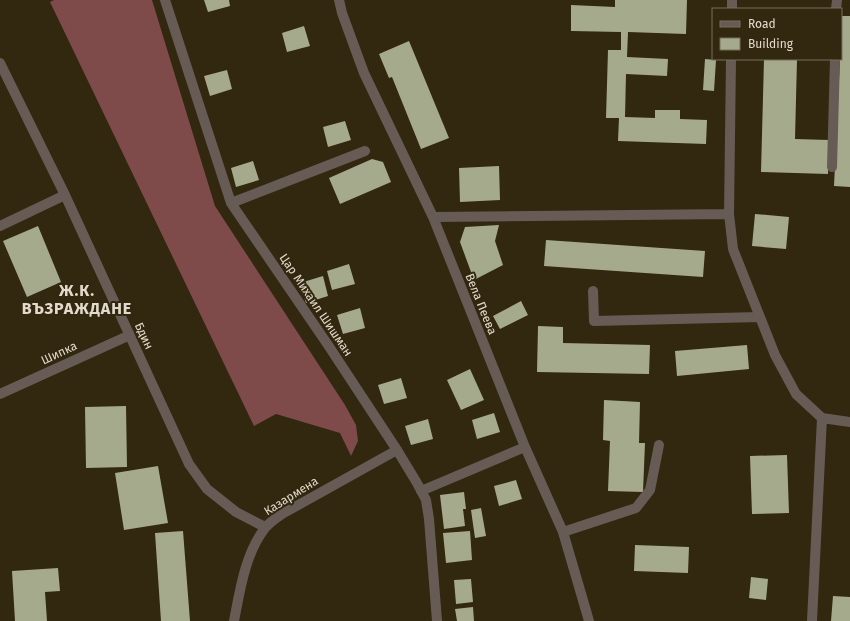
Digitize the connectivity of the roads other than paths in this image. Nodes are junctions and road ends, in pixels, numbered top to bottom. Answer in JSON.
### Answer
{"nodes":[{"id":1,"x":165,"y":0,"type":"edge"},
{"id":2,"x":339,"y":0,"type":"edge"},
{"id":3,"x":731,"y":60,"type":"edge"},
{"id":4,"x":835,"y":60,"type":"edge"},
{"id":5,"x":0,"y":63,"type":"edge"},
{"id":6,"x":365,"y":151,"type":"dead end"},
{"id":7,"x":832,"y":168,"type":"dead end"},
{"id":8,"x":65,"y":196,"type":"junction"},
{"id":9,"x":231,"y":203,"type":"junction"},
{"id":10,"x":729,"y":214,"type":"junction"},
{"id":11,"x":433,"y":217,"type":"junction"},
{"id":12,"x":0,"y":226,"type":"edge"},
{"id":13,"x":593,"y":291,"type":"dead end"},
{"id":14,"x":760,"y":317,"type":"junction"},
{"id":15,"x":130,"y":335,"type":"junction"},
{"id":16,"x":0,"y":394,"type":"edge"},
{"id":17,"x":822,"y":418,"type":"junction"},
{"id":18,"x":850,"y":422,"type":"edge"},
{"id":19,"x":659,"y":444,"type":"dead end"},
{"id":20,"x":525,"y":447,"type":"junction"},
{"id":21,"x":397,"y":450,"type":"junction"},
{"id":22,"x":421,"y":491,"type":"junction"},
{"id":23,"x":266,"y":527,"type":"junction"},
{"id":24,"x":563,"y":532,"type":"junction"},
{"id":25,"x":234,"y":621,"type":"edge"},
{"id":26,"x":437,"y":621,"type":"edge"},
{"id":27,"x":589,"y":621,"type":"edge"},
{"id":28,"x":812,"y":621,"type":"edge"}],
"edges":[{"from":1,"to":9,"type":"street","name":"Цар Михаил Шишман"},
{"from":2,"to":11,"type":"street","name":"Вела Пеева"},
{"from":3,"to":10,"type":"street"},
{"from":4,"to":7,"type":"street"},
{"from":5,"to":8,"type":"street","name":"Бдин"},
{"from":6,"to":9,"type":"street"},
{"from":8,"to":12,"type":"street"},
{"from":8,"to":15,"type":"street","name":"Бдин"},
{"from":9,"to":21,"type":"street","name":"Цар Михаил Шишман"},
{"from":10,"to":11,"type":"street"},
{"from":10,"to":14,"type":"street"},
{"from":11,"to":20,"type":"street","name":"Вела Пеева"},
{"from":13,"to":14,"type":"street"},
{"from":14,"to":17,"type":"street"},
{"from":15,"to":16,"type":"street","name":"Шипка"},
{"from":15,"to":23,"type":"street","name":"Бдин"},
{"from":17,"to":18,"type":"street"},
{"from":17,"to":28,"type":"street"},
{"from":19,"to":24,"type":"street"},
{"from":20,"to":22,"type":"street"},
{"from":20,"to":24,"type":"street","name":"Вела Пеева"},
{"from":21,"to":22,"type":"street","name":"Цар Михаил Шишман"},
{"from":21,"to":23,"type":"street","name":"Казармена"},
{"from":22,"to":26,"type":"street","name":"Цар Михаил Шишман"},
{"from":23,"to":25,"type":"street","name":"Казармена"},
{"from":24,"to":27,"type":"street","name":"Вела Пеева"}]}
